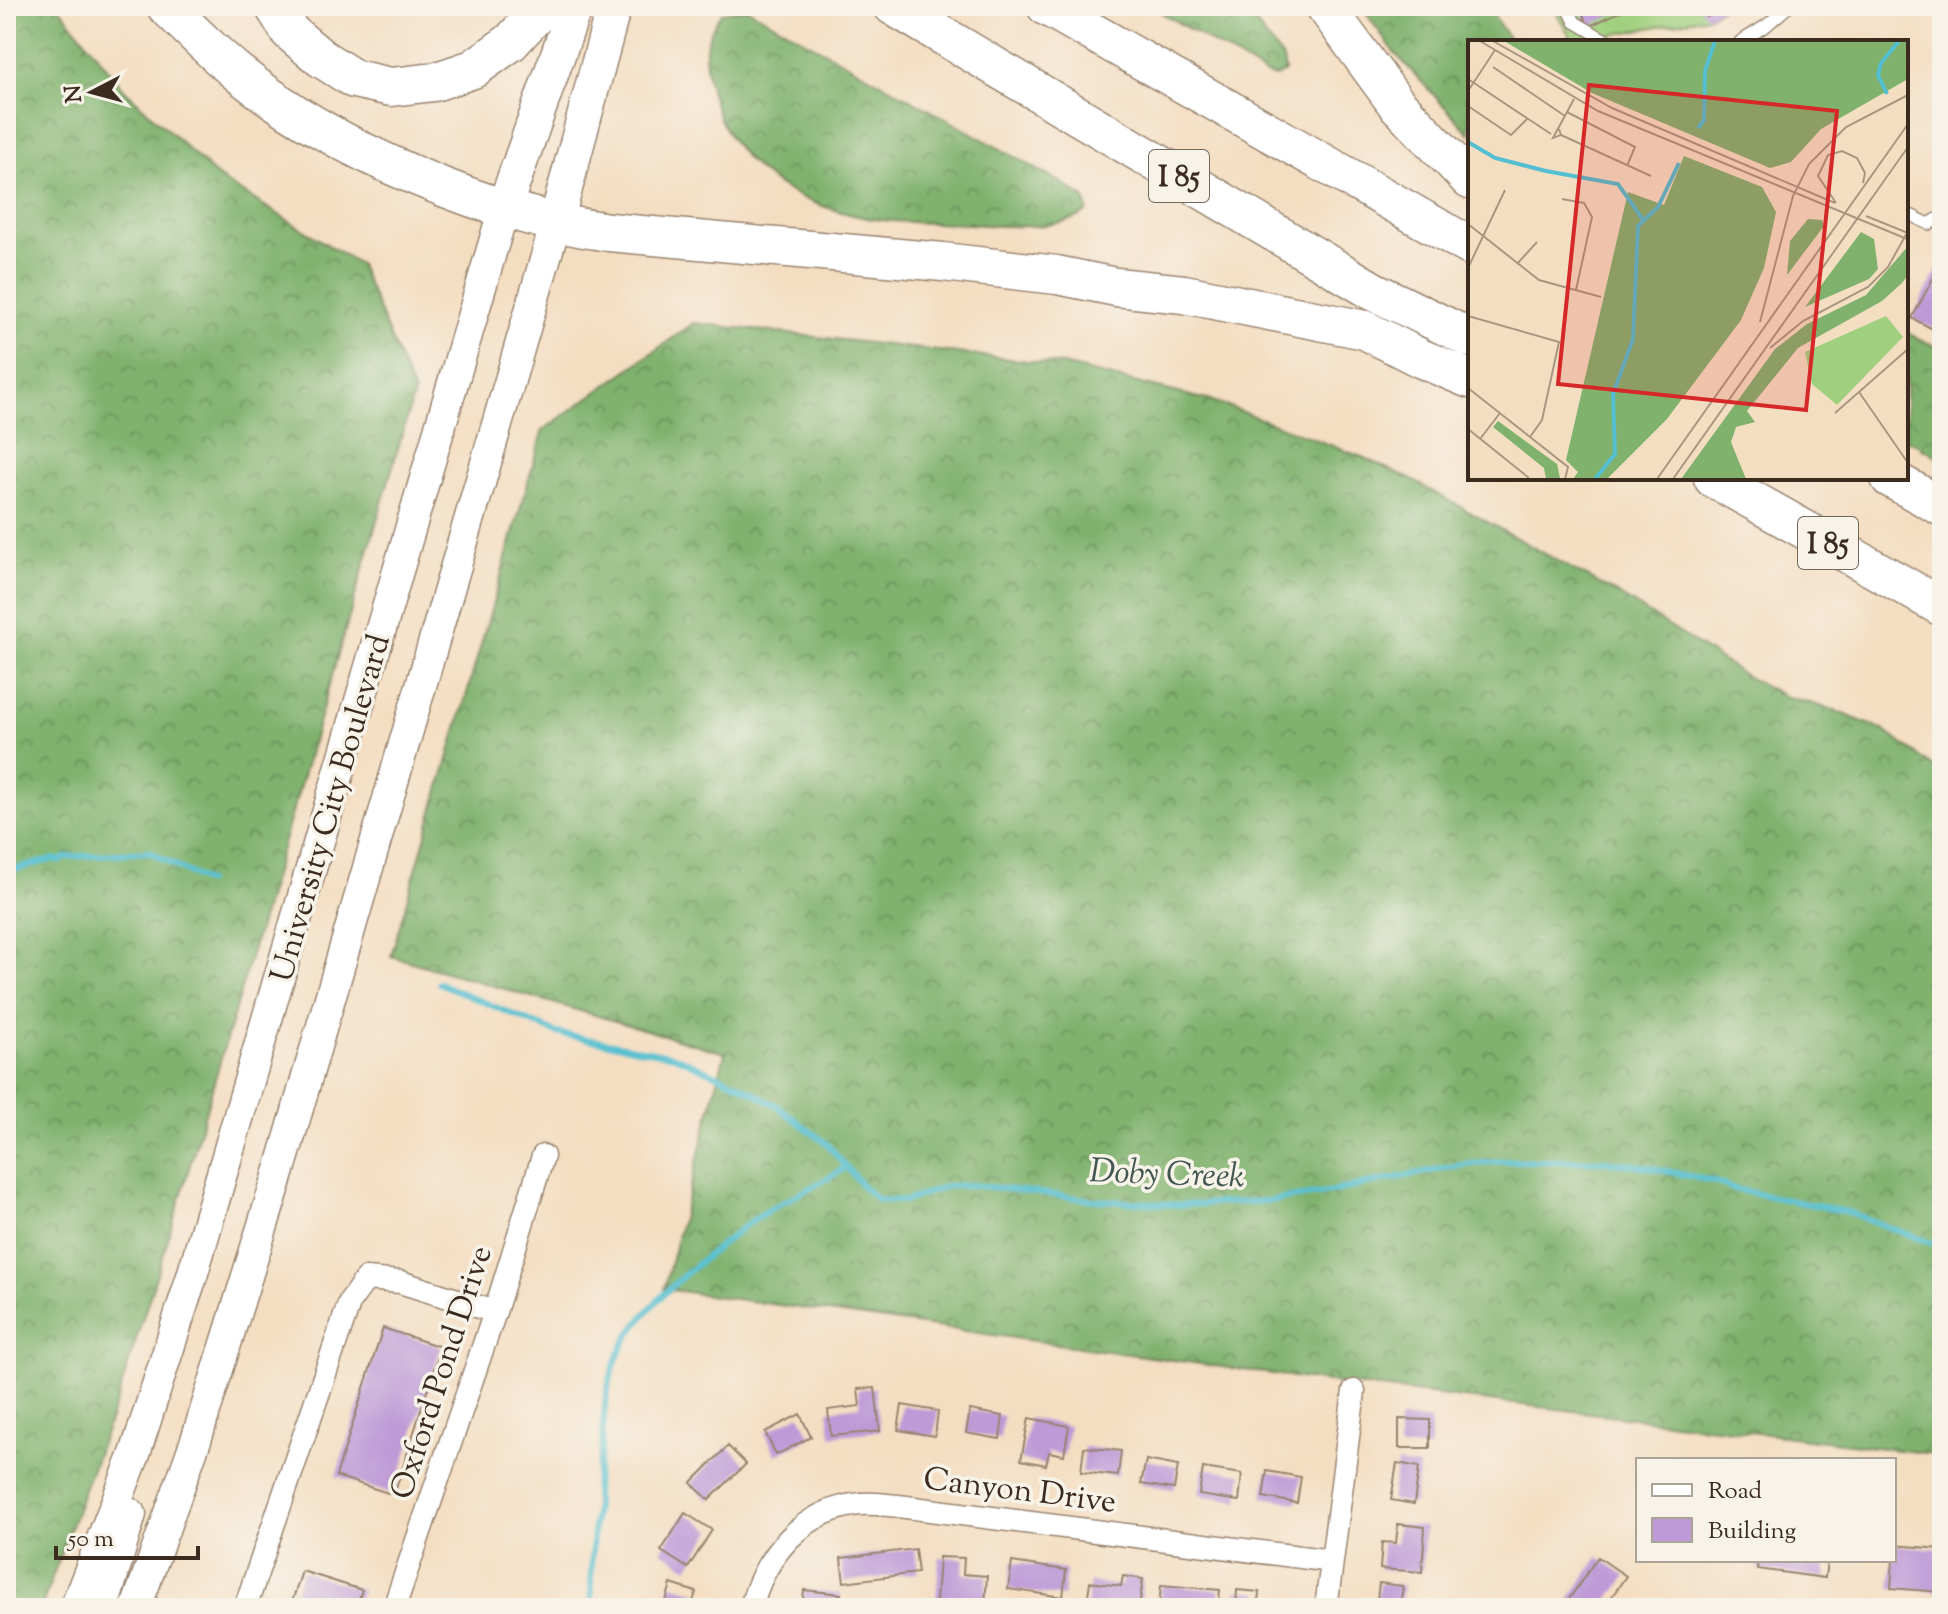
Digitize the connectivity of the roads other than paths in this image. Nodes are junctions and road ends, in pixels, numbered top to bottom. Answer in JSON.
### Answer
{"nodes":[{"id":1,"x":166,"y":6,"type":"edge"},
{"id":2,"x":274,"y":6,"type":"edge"},
{"id":3,"x":544,"y":6,"type":"edge"},
{"id":4,"x":575,"y":6,"type":"edge"},
{"id":5,"x":614,"y":6,"type":"edge"},
{"id":6,"x":893,"y":6,"type":"edge"},
{"id":7,"x":1046,"y":6,"type":"edge"},
{"id":8,"x":1325,"y":6,"type":"edge"},
{"id":9,"x":1567,"y":6,"type":"edge"},
{"id":10,"x":1789,"y":6,"type":"edge"},
{"id":11,"x":1606,"y":40,"type":"edge"},
{"id":12,"x":1743,"y":40,"type":"edge"},
{"id":13,"x":1468,"y":178,"type":"edge"},
{"id":14,"x":504,"y":208,"type":"junction"},
{"id":15,"x":1908,"y":214,"type":"edge"},
{"id":16,"x":1942,"y":216,"type":"edge"},
{"id":17,"x":556,"y":222,"type":"junction"},
{"id":18,"x":1468,"y":245,"type":"edge"},
{"id":19,"x":1468,"y":337,"type":"edge"},
{"id":20,"x":1468,"y":378,"type":"edge"},
{"id":21,"x":1894,"y":480,"type":"edge"},
{"id":22,"x":1716,"y":481,"type":"edge"},
{"id":23,"x":1942,"y":507,"type":"edge"},
{"id":24,"x":1942,"y":607,"type":"edge"},
{"id":25,"x":543,"y":1156,"type":"dead end"},
{"id":26,"x":495,"y":1312,"type":"junction"},
{"id":27,"x":1354,"y":1391,"type":"dead end"},
{"id":28,"x":135,"y":1454,"type":"junction"},
{"id":29,"x":1332,"y":1561,"type":"junction"},
{"id":30,"x":75,"y":1608,"type":"edge"},
{"id":31,"x":103,"y":1608,"type":"edge"},
{"id":32,"x":136,"y":1608,"type":"edge"},
{"id":33,"x":245,"y":1608,"type":"edge"},
{"id":34,"x":394,"y":1608,"type":"edge"},
{"id":35,"x":751,"y":1608,"type":"edge"},
{"id":36,"x":1326,"y":1608,"type":"edge"}],
"edges":[{"from":1,"to":14,"type":"highway"},
{"from":2,"to":3,"type":"highway"},
{"from":4,"to":14,"type":"main road","name":"University City Boulevard"},
{"from":5,"to":17,"type":"main road","name":"University City Boulevard"},
{"from":6,"to":19,"type":"highway","number":"I 85"},
{"from":7,"to":18,"type":"highway","number":"I 85"},
{"from":8,"to":13,"type":"highway"},
{"from":9,"to":11,"type":"lane"},
{"from":10,"to":12,"type":"lane"},
{"from":14,"to":17,"type":"highway"},
{"from":14,"to":28,"type":"main road","name":"University City Boulevard"},
{"from":15,"to":16,"type":"lane"},
{"from":17,"to":20,"type":"highway"},
{"from":17,"to":32,"type":"main road","name":"University City Boulevard"},
{"from":21,"to":23,"type":"highway"},
{"from":22,"to":24,"type":"highway","number":"I 85"},
{"from":25,"to":26,"type":"street","name":"Oxford Pond Drive"},
{"from":26,"to":33,"type":"street"},
{"from":26,"to":34,"type":"street","name":"Oxford Pond Drive"},
{"from":27,"to":29,"type":"street"},
{"from":28,"to":30,"type":"main road","name":"University City Boulevard"},
{"from":28,"to":31,"type":"main road"},
{"from":29,"to":35,"type":"street","name":"Canyon Drive"},
{"from":29,"to":36,"type":"street"}]}
